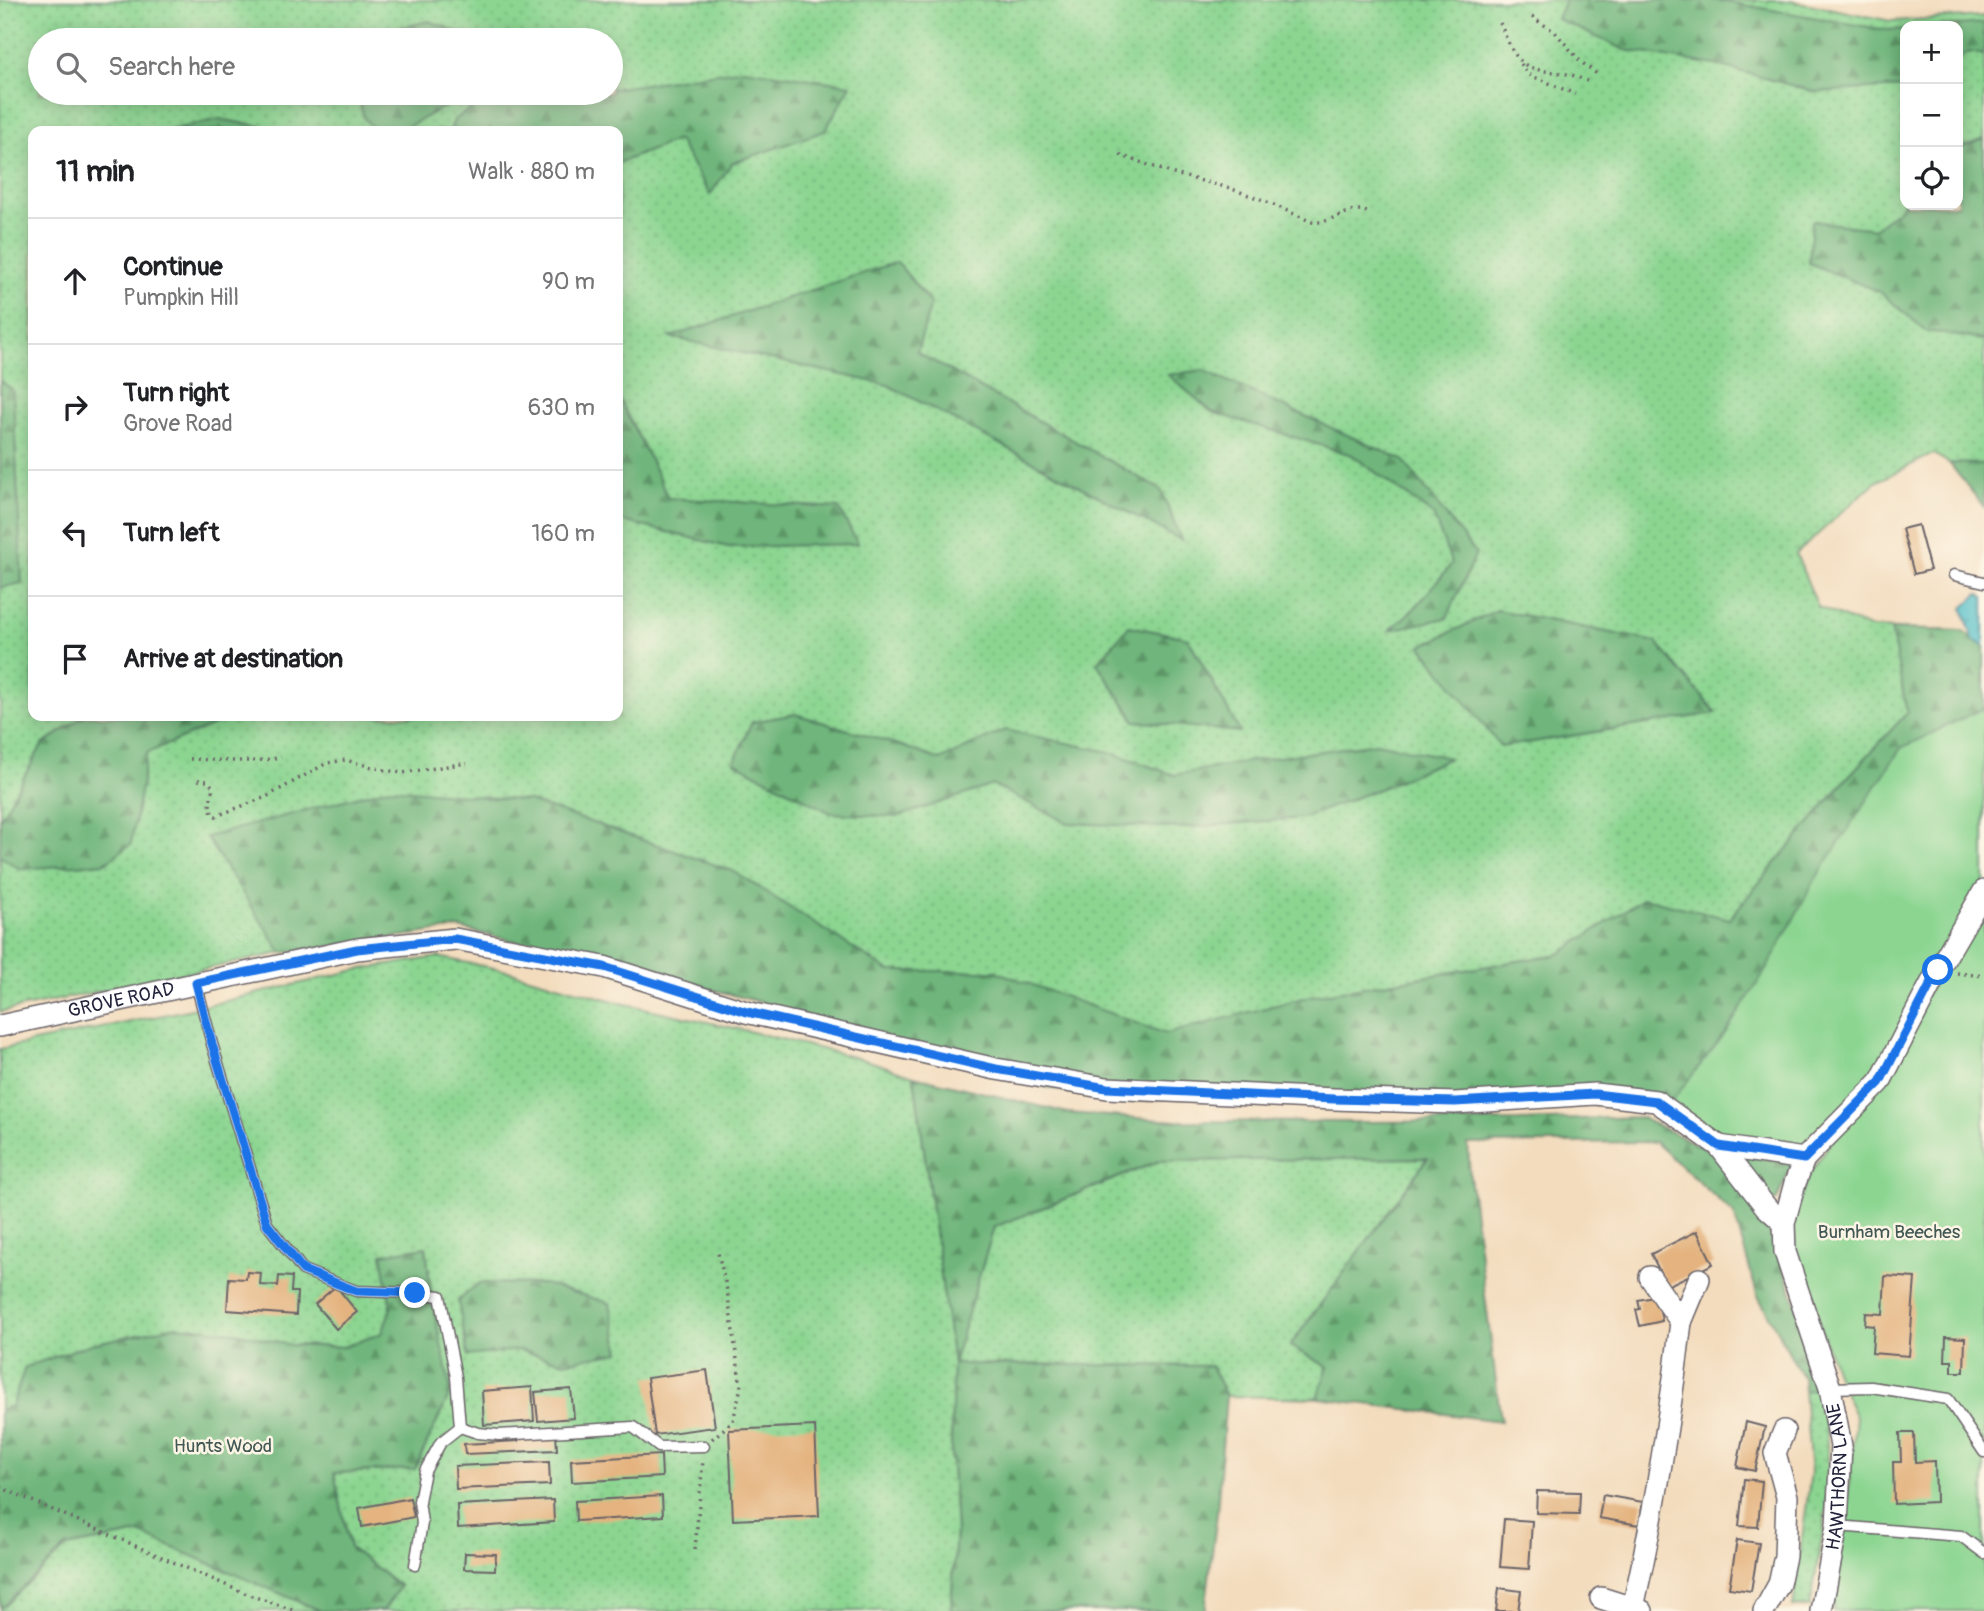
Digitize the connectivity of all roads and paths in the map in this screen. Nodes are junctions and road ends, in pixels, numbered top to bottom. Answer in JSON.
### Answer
{"nodes":[{"id":1,"x":1532,"y":17,"type":"dead end"},
{"id":2,"x":1500,"y":23,"type":"dead end"},
{"id":3,"x":1518,"y":59,"type":"junction"},
{"id":4,"x":1597,"y":74,"type":"dead end"},
{"id":5,"x":1587,"y":81,"type":"dead end"},
{"id":6,"x":1575,"y":94,"type":"dead end"},
{"id":7,"x":1121,"y":155,"type":"dead end"},
{"id":8,"x":1367,"y":212,"type":"dead end"},
{"id":9,"x":1954,"y":575,"type":"dead end"},
{"id":10,"x":1984,"y":582,"type":"edge"},
{"id":11,"x":281,"y":757,"type":"dead end"},
{"id":12,"x":190,"y":759,"type":"dead end"},
{"id":13,"x":467,"y":763,"type":"dead end"},
{"id":14,"x":198,"y":780,"type":"dead end"},
{"id":15,"x":1984,"y":891,"type":"edge"},
{"id":16,"x":1938,"y":970,"type":"junction"},
{"id":17,"x":1984,"y":976,"type":"edge"},
{"id":18,"x":196,"y":983,"type":"junction"},
{"id":19,"x":0,"y":1026,"type":"edge"},
{"id":20,"x":1719,"y":1146,"type":"junction"},
{"id":21,"x":1804,"y":1159,"type":"junction"},
{"id":22,"x":1784,"y":1223,"type":"junction"},
{"id":23,"x":718,"y":1253,"type":"dead end"},
{"id":24,"x":1650,"y":1277,"type":"dead end"},
{"id":25,"x":1699,"y":1279,"type":"dead end"},
{"id":26,"x":1681,"y":1322,"type":"junction"},
{"id":27,"x":1830,"y":1388,"type":"junction"},
{"id":28,"x":460,"y":1427,"type":"junction"},
{"id":29,"x":1784,"y":1431,"type":"dead end"},
{"id":30,"x":704,"y":1446,"type":"junction"},
{"id":31,"x":1984,"y":1452,"type":"edge"},
{"id":32,"x":0,"y":1487,"type":"edge"},
{"id":33,"x":1837,"y":1526,"type":"junction"},
{"id":34,"x":695,"y":1549,"type":"dead end"},
{"id":35,"x":1984,"y":1553,"type":"edge"},
{"id":36,"x":415,"y":1565,"type":"dead end"},
{"id":37,"x":1601,"y":1598,"type":"dead end"},
{"id":38,"x":1638,"y":1610,"type":"edge"},
{"id":39,"x":296,"y":1611,"type":"edge"},
{"id":40,"x":1764,"y":1611,"type":"edge"},
{"id":41,"x":1821,"y":1611,"type":"edge"}],
"edges":[{"from":1,"to":4,"type":"path"},
{"from":2,"to":3,"type":"path"},
{"from":3,"to":5,"type":"path"},
{"from":3,"to":6,"type":"path"},
{"from":7,"to":8,"type":"path"},
{"from":9,"to":10,"type":"lane"},
{"from":11,"to":12,"type":"path"},
{"from":13,"to":14,"type":"path"},
{"from":15,"to":16,"type":"street"},
{"from":16,"to":17,"type":"path"},
{"from":16,"to":21,"type":"street"},
{"from":18,"to":19,"type":"street","name":"GROVE ROAD"},
{"from":18,"to":20,"type":"street","name":"GROVE ROAD"},
{"from":18,"to":28,"type":"lane"},
{"from":20,"to":21,"type":"street","name":"GROVE ROAD"},
{"from":20,"to":22,"type":"street","name":"GROVE ROAD"},
{"from":21,"to":22,"type":"street","name":"HAWTHORN LANE"},
{"from":22,"to":27,"type":"street","name":"HAWTHORN LANE"},
{"from":23,"to":30,"type":"path"},
{"from":24,"to":26,"type":"street"},
{"from":25,"to":26,"type":"street"},
{"from":26,"to":38,"type":"street"},
{"from":27,"to":31,"type":"lane"},
{"from":27,"to":33,"type":"street","name":"HAWTHORN LANE"},
{"from":28,"to":30,"type":"lane"},
{"from":28,"to":36,"type":"lane"},
{"from":29,"to":40,"type":"street"},
{"from":30,"to":34,"type":"path"},
{"from":32,"to":39,"type":"path"},
{"from":33,"to":35,"type":"lane"},
{"from":33,"to":41,"type":"street","name":"HAWTHORN LANE"},
{"from":37,"to":38,"type":"street"}]}
